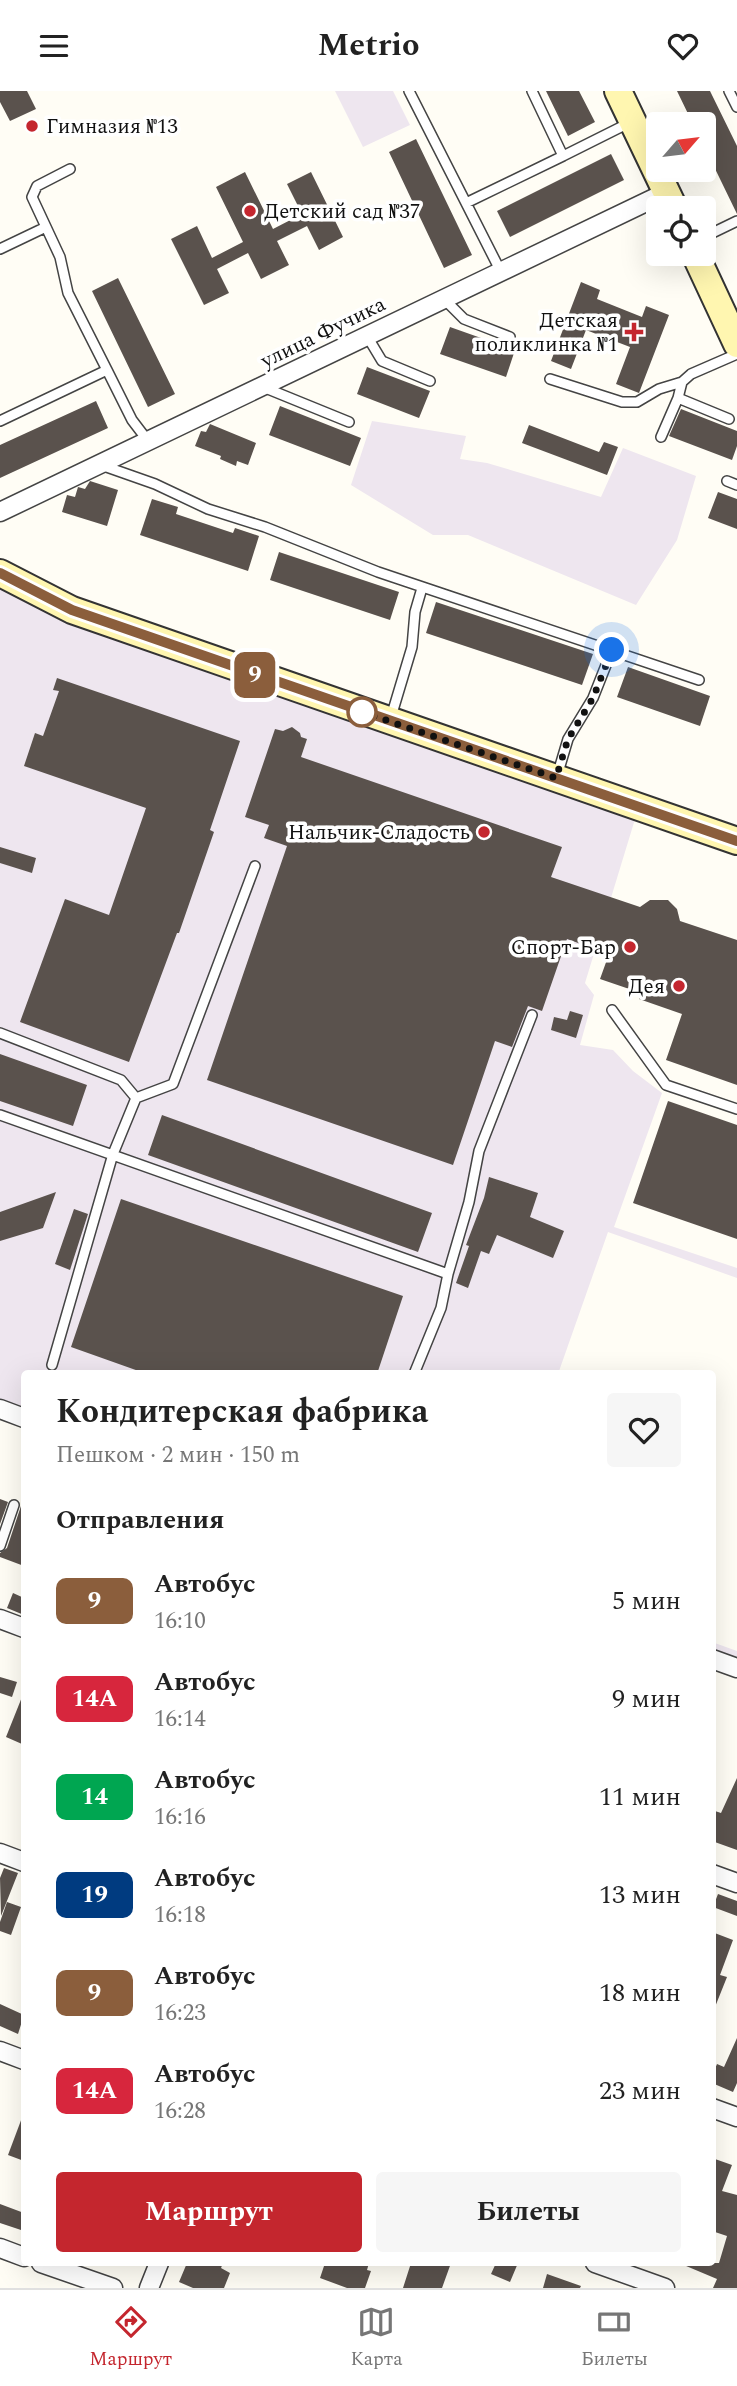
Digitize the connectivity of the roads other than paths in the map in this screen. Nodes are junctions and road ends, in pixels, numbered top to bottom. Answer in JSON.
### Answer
{"nodes":[{"id":1,"x":409,"y":91,"type":"edge"},
{"id":2,"x":532,"y":91,"type":"edge"},
{"id":3,"x":618,"y":91,"type":"edge"},
{"id":4,"x":729,"y":91,"type":"edge"},
{"id":5,"x":737,"y":107,"type":"edge"},
{"id":6,"x":632,"y":122,"type":"junction"},
{"id":7,"x":563,"y":156,"type":"junction"},
{"id":8,"x":70,"y":169,"type":"dead end"},
{"id":9,"x":668,"y":196,"type":"edge"},
{"id":10,"x":466,"y":204,"type":"junction"},
{"id":11,"x":646,"y":210,"type":"edge"},
{"id":12,"x":737,"y":221,"type":"edge"},
{"id":13,"x":46,"y":227,"type":"junction"},
{"id":14,"x":716,"y":231,"type":"edge"},
{"id":15,"x":0,"y":249,"type":"edge"},
{"id":16,"x":701,"y":266,"type":"edge"},
{"id":17,"x":501,"y":272,"type":"junction"},
{"id":18,"x":444,"y":299,"type":"junction"},
{"id":19,"x":367,"y":336,"type":"junction"},
{"id":20,"x":510,"y":337,"type":"dead end"},
{"id":21,"x":737,"y":344,"type":"edge"},
{"id":22,"x":737,"y":353,"type":"edge"},
{"id":23,"x":107,"y":370,"type":"junction"},
{"id":24,"x":551,"y":379,"type":"dead end"},
{"id":25,"x":430,"y":381,"type":"dead end"},
{"id":26,"x":682,"y":381,"type":"junction"},
{"id":27,"x":261,"y":387,"type":"junction"},
{"id":28,"x":677,"y":398,"type":"junction"},
{"id":29,"x":729,"y":419,"type":"dead end"},
{"id":30,"x":0,"y":421,"type":"edge"},
{"id":31,"x":349,"y":422,"type":"dead end"},
{"id":32,"x":661,"y":436,"type":"dead end"},
{"id":33,"x":148,"y":441,"type":"junction"},
{"id":34,"x":99,"y":464,"type":"junction"},
{"id":35,"x":727,"y":481,"type":"dead end"},
{"id":36,"x":737,"y":485,"type":"edge"},
{"id":37,"x":0,"y":512,"type":"edge"},
{"id":38,"x":0,"y":573,"type":"edge"},
{"id":39,"x":422,"y":588,"type":"junction"},
{"id":40,"x":612,"y":650,"type":"junction"},
{"id":41,"x":699,"y":680,"type":"dead end"},
{"id":42,"x":390,"y":722,"type":"junction"},
{"id":43,"x":556,"y":778,"type":"junction"},
{"id":44,"x":737,"y":841,"type":"edge"},
{"id":45,"x":255,"y":866,"type":"dead end"},
{"id":46,"x":612,"y":1010,"type":"dead end"},
{"id":47,"x":532,"y":1015,"type":"dead end"},
{"id":48,"x":0,"y":1033,"type":"edge"},
{"id":49,"x":135,"y":1098,"type":"junction"},
{"id":50,"x":737,"y":1109,"type":"edge"},
{"id":51,"x":0,"y":1115,"type":"edge"},
{"id":52,"x":113,"y":1154,"type":"junction"},
{"id":53,"x":448,"y":1274,"type":"junction"},
{"id":54,"x":52,"y":1365,"type":"dead end"},
{"id":55,"x":416,"y":1370,"type":"edge"},
{"id":56,"x":0,"y":1409,"type":"edge"},
{"id":57,"x":21,"y":1417,"type":"edge"},
{"id":58,"x":14,"y":1506,"type":"dead end"},
{"id":59,"x":0,"y":1546,"type":"edge"},
{"id":60,"x":0,"y":1619,"type":"edge"},
{"id":61,"x":21,"y":1627,"type":"edge"},
{"id":62,"x":716,"y":1660,"type":"edge"},
{"id":63,"x":737,"y":1668,"type":"edge"},
{"id":64,"x":0,"y":1853,"type":"edge"},
{"id":65,"x":21,"y":1861,"type":"edge"},
{"id":66,"x":716,"y":1875,"type":"edge"},
{"id":67,"x":737,"y":1883,"type":"edge"},
{"id":68,"x":0,"y":2051,"type":"edge"},
{"id":69,"x":21,"y":2059,"type":"edge"},
{"id":70,"x":716,"y":2109,"type":"edge"},
{"id":71,"x":737,"y":2117,"type":"edge"},
{"id":72,"x":0,"y":2248,"type":"edge"},
{"id":73,"x":21,"y":2256,"type":"edge"},
{"id":74,"x":50,"y":2266,"type":"edge"},
{"id":75,"x":158,"y":2266,"type":"edge"},
{"id":76,"x":604,"y":2266,"type":"edge"},
{"id":77,"x":113,"y":2288,"type":"edge"},
{"id":78,"x":149,"y":2288,"type":"edge"},
{"id":79,"x":666,"y":2288,"type":"edge"}],
"edges":[{"from":1,"to":10,"type":"lane"},
{"from":2,"to":7,"type":"lane"},
{"from":3,"to":6,"type":"main road"},
{"from":4,"to":5,"type":"lane"},
{"from":6,"to":7,"type":"lane"},
{"from":6,"to":9,"type":"main road"},
{"from":7,"to":10,"type":"lane"},
{"from":8,"to":13,"type":"lane"},
{"from":10,"to":17,"type":"lane"},
{"from":11,"to":17,"type":"street","name":"улица Фучика"},
{"from":12,"to":14,"type":"lane"},
{"from":13,"to":15,"type":"lane"},
{"from":13,"to":23,"type":"lane"},
{"from":16,"to":21,"type":"main road"},
{"from":17,"to":18,"type":"street","name":"улица Фучика"},
{"from":18,"to":19,"type":"street","name":"улица Фучика"},
{"from":18,"to":20,"type":"lane"},
{"from":19,"to":25,"type":"lane"},
{"from":19,"to":27,"type":"street","name":"улица Фучика"},
{"from":22,"to":26,"type":"lane"},
{"from":23,"to":30,"type":"lane"},
{"from":23,"to":33,"type":"lane"},
{"from":24,"to":26,"type":"lane"},
{"from":26,"to":28,"type":"lane"},
{"from":27,"to":31,"type":"lane"},
{"from":27,"to":33,"type":"street","name":"улица Фучика"},
{"from":28,"to":29,"type":"lane"},
{"from":28,"to":32,"type":"lane"},
{"from":33,"to":34,"type":"street","name":"улица Фучика"},
{"from":34,"to":37,"type":"street","name":"улица Фучика"},
{"from":34,"to":39,"type":"lane"},
{"from":35,"to":36,"type":"lane"},
{"from":38,"to":42,"type":"main road"},
{"from":39,"to":40,"type":"lane"},
{"from":39,"to":42,"type":"lane"},
{"from":40,"to":41,"type":"lane"},
{"from":40,"to":43,"type":"lane"},
{"from":42,"to":43,"type":"main road"},
{"from":43,"to":44,"type":"main road"},
{"from":45,"to":49,"type":"lane"},
{"from":46,"to":50,"type":"lane"},
{"from":47,"to":53,"type":"lane"},
{"from":48,"to":49,"type":"lane"},
{"from":49,"to":52,"type":"lane"},
{"from":51,"to":52,"type":"lane"},
{"from":52,"to":53,"type":"lane"},
{"from":52,"to":54,"type":"lane"},
{"from":53,"to":55,"type":"lane"},
{"from":56,"to":57,"type":"street"},
{"from":58,"to":59,"type":"lane"},
{"from":60,"to":61,"type":"street"},
{"from":62,"to":63,"type":"street"},
{"from":64,"to":65,"type":"street"},
{"from":66,"to":67,"type":"street"},
{"from":68,"to":69,"type":"street"},
{"from":70,"to":71,"type":"street"},
{"from":72,"to":73,"type":"street"},
{"from":74,"to":77,"type":"street"},
{"from":75,"to":78,"type":"street"},
{"from":76,"to":79,"type":"street"}]}
